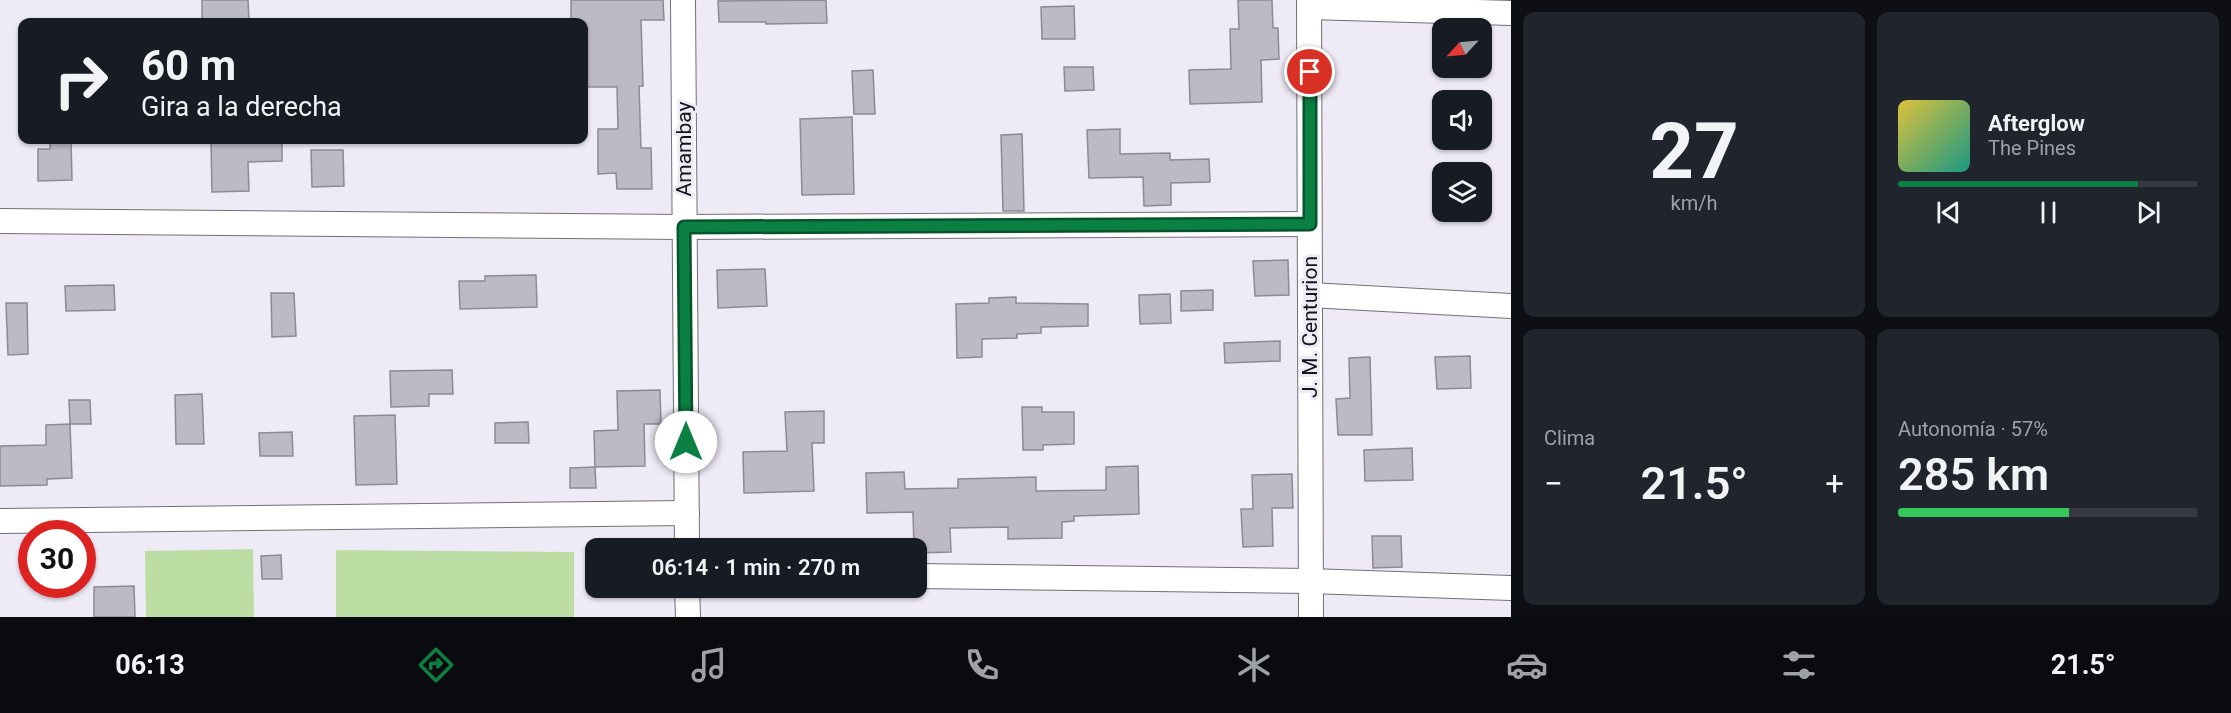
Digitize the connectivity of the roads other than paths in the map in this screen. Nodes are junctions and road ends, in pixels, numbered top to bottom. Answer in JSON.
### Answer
{"nodes":[{"id":1,"x":683,"y":0,"type":"edge"},
{"id":2,"x":1310,"y":3,"type":"edge"},
{"id":3,"x":1511,"y":13,"type":"edge"},
{"id":4,"x":0,"y":221,"type":"edge"},
{"id":5,"x":1310,"y":224,"type":"junction"},
{"id":6,"x":684,"y":227,"type":"junction"},
{"id":7,"x":1310,"y":295,"type":"junction"},
{"id":8,"x":1511,"y":306,"type":"edge"},
{"id":9,"x":687,"y":513,"type":"junction"},
{"id":10,"x":0,"y":522,"type":"edge"},
{"id":11,"x":687,"y":538,"type":"edge"},
{"id":12,"x":927,"y":576,"type":"edge"},
{"id":13,"x":1310,"y":581,"type":"junction"},
{"id":14,"x":1511,"y":588,"type":"edge"},
{"id":15,"x":687,"y":598,"type":"edge"},
{"id":16,"x":687,"y":617,"type":"edge"},
{"id":17,"x":1311,"y":617,"type":"edge"}],
"edges":[{"from":1,"to":6,"type":"street","name":"Amambay"},
{"from":2,"to":3,"type":"street"},
{"from":2,"to":5,"type":"street","name":"J. M. Centurion"},
{"from":4,"to":6,"type":"street"},
{"from":5,"to":6,"type":"street"},
{"from":5,"to":7,"type":"street","name":"J. M. Centurion"},
{"from":6,"to":9,"type":"street","name":"Amambay"},
{"from":7,"to":8,"type":"street"},
{"from":7,"to":13,"type":"street","name":"J. M. Centurion"},
{"from":9,"to":10,"type":"street"},
{"from":9,"to":11,"type":"street","name":"Amambay"},
{"from":12,"to":13,"type":"street"},
{"from":13,"to":14,"type":"street"},
{"from":13,"to":17,"type":"street","name":"J. M. Centurion"},
{"from":15,"to":16,"type":"street"}]}
